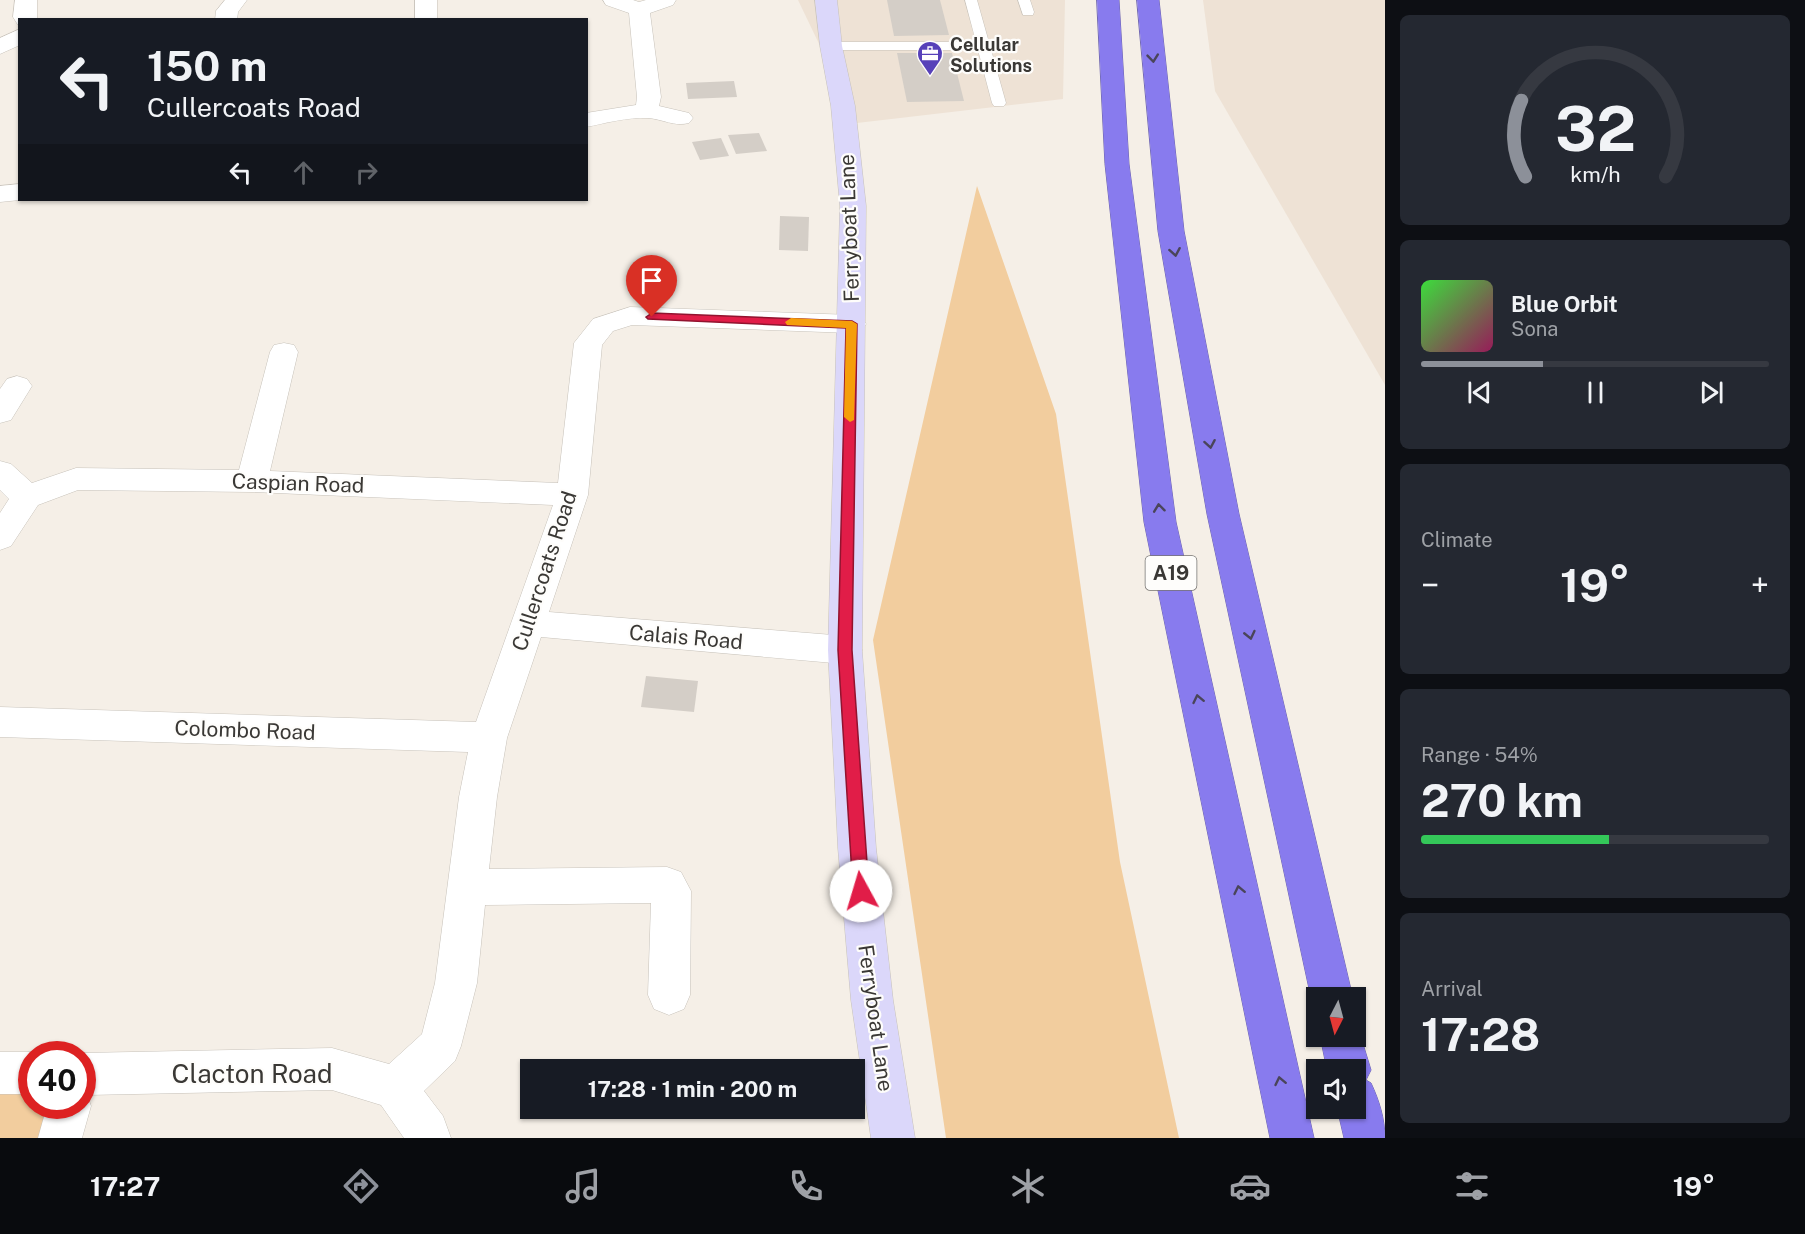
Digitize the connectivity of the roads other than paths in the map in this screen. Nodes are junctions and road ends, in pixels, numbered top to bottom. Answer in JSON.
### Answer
{"nodes":[{"id":1,"x":26,"y":0,"type":"edge"},
{"id":2,"x":236,"y":0,"type":"edge"},
{"id":3,"x":426,"y":0,"type":"edge"},
{"id":4,"x":614,"y":0,"type":"edge"},
{"id":5,"x":665,"y":0,"type":"edge"},
{"id":6,"x":826,"y":0,"type":"edge"},
{"id":7,"x":971,"y":0,"type":"edge"},
{"id":8,"x":1108,"y":0,"type":"edge"},
{"id":9,"x":1148,"y":0,"type":"edge"},
{"id":10,"x":639,"y":10,"type":"junction"},
{"id":11,"x":26,"y":18,"type":"edge"},
{"id":12,"x":226,"y":18,"type":"edge"},
{"id":13,"x":426,"y":18,"type":"edge"},
{"id":14,"x":18,"y":37,"type":"edge"},
{"id":15,"x":831,"y":46,"type":"junction"},
{"id":16,"x":984,"y":46,"type":"junction"},
{"id":17,"x":0,"y":47,"type":"edge"},
{"id":18,"x":999,"y":103,"type":"dead end"},
{"id":19,"x":646,"y":111,"type":"junction"},
{"id":20,"x":681,"y":118,"type":"dead end"},
{"id":21,"x":588,"y":120,"type":"edge"},
{"id":22,"x":18,"y":192,"type":"edge"},
{"id":23,"x":0,"y":194,"type":"edge"},
{"id":24,"x":852,"y":324,"type":"junction"},
{"id":25,"x":284,"y":352,"type":"dead end"},
{"id":26,"x":17,"y":386,"type":"dead end"},
{"id":27,"x":0,"y":413,"type":"edge"},
{"id":28,"x":0,"y":472,"type":"edge"},
{"id":29,"x":252,"y":481,"type":"junction"},
{"id":30,"x":572,"y":495,"type":"junction"},
{"id":31,"x":27,"y":497,"type":"junction"},
{"id":32,"x":0,"y":538,"type":"edge"},
{"id":33,"x":527,"y":623,"type":"junction"},
{"id":34,"x":845,"y":650,"type":"junction"},
{"id":35,"x":0,"y":722,"type":"edge"},
{"id":36,"x":489,"y":738,"type":"junction"},
{"id":37,"x":467,"y":887,"type":"junction"},
{"id":38,"x":1330,"y":987,"type":"edge"},
{"id":39,"x":669,"y":995,"type":"dead end"},
{"id":40,"x":0,"y":1073,"type":"edge"},
{"id":41,"x":18,"y":1073,"type":"edge"},
{"id":42,"x":96,"y":1074,"type":"edge"},
{"id":43,"x":395,"y":1088,"type":"junction"},
{"id":44,"x":65,"y":1119,"type":"edge"},
{"id":45,"x":1361,"y":1119,"type":"edge"},
{"id":46,"x":60,"y":1138,"type":"edge"},
{"id":47,"x":429,"y":1138,"type":"edge"},
{"id":48,"x":893,"y":1138,"type":"edge"},
{"id":49,"x":1292,"y":1138,"type":"edge"},
{"id":50,"x":1366,"y":1138,"type":"edge"}],
"edges":[{"from":1,"to":11,"type":"street"},
{"from":2,"to":12,"type":"street"},
{"from":3,"to":13,"type":"street"},
{"from":4,"to":10,"type":"street"},
{"from":5,"to":10,"type":"street"},
{"from":6,"to":15,"type":"street","name":"Ferryboat Lane"},
{"from":7,"to":16,"type":"lane"},
{"from":49,"to":8,"type":"highway","number":"A19","one_way":true},
{"from":9,"to":38,"type":"highway","one_way":true},
{"from":10,"to":19,"type":"street"},
{"from":14,"to":17,"type":"street"},
{"from":15,"to":16,"type":"lane"},
{"from":15,"to":24,"type":"street","name":"Ferryboat Lane"},
{"from":16,"to":18,"type":"lane"},
{"from":19,"to":20,"type":"street"},
{"from":19,"to":21,"type":"street"},
{"from":22,"to":23,"type":"street"},
{"from":24,"to":30,"type":"street","name":"Cullercoats Road"},
{"from":24,"to":34,"type":"street","name":"Ferryboat Lane"},
{"from":25,"to":29,"type":"street"},
{"from":26,"to":27,"type":"street"},
{"from":28,"to":31,"type":"street"},
{"from":29,"to":30,"type":"street","name":"Caspian Road"},
{"from":29,"to":31,"type":"street","name":"Caspian Road"},
{"from":30,"to":33,"type":"street","name":"Cullercoats Road"},
{"from":31,"to":32,"type":"street"},
{"from":33,"to":34,"type":"street","name":"Calais Road"},
{"from":33,"to":36,"type":"street","name":"Cullercoats Road"},
{"from":34,"to":48,"type":"street","name":"Ferryboat Lane"},
{"from":35,"to":36,"type":"street","name":"Colombo Road"},
{"from":36,"to":37,"type":"street","name":"Cullercoats Road"},
{"from":37,"to":39,"type":"street"},
{"from":37,"to":43,"type":"street","name":"Cullercoats Road"},
{"from":40,"to":41,"type":"street"},
{"from":42,"to":43,"type":"street","name":"Clacton Road"},
{"from":43,"to":47,"type":"street"},
{"from":44,"to":46,"type":"street"},
{"from":45,"to":50,"type":"highway"}]}
